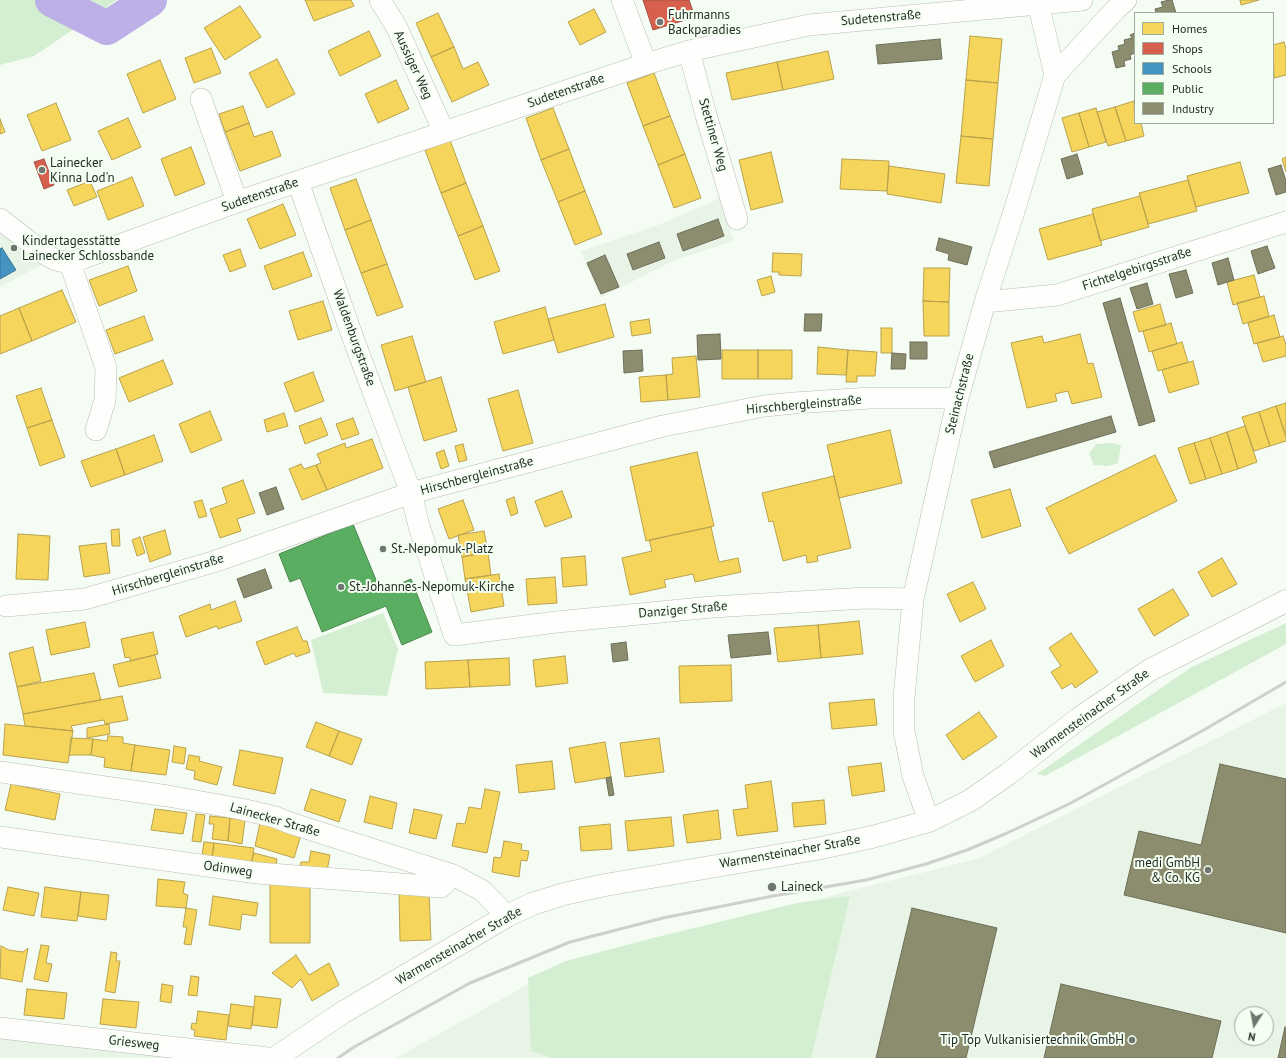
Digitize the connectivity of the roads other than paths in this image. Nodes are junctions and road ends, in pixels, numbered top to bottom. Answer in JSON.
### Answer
{"nodes":[{"id":1,"x":380,"y":0,"type":"edge"},
{"id":2,"x":622,"y":0,"type":"edge"},
{"id":3,"x":1082,"y":0,"type":"edge"},
{"id":4,"x":1038,"y":3,"type":"junction"},
{"id":5,"x":1115,"y":3,"type":"edge"},
{"id":6,"x":689,"y":51,"type":"junction"},
{"id":7,"x":646,"y":64,"type":"junction"},
{"id":8,"x":1055,"y":75,"type":"junction"},
{"id":9,"x":201,"y":99,"type":"dead end"},
{"id":10,"x":444,"y":132,"type":"junction"},
{"id":11,"x":298,"y":182,"type":"junction"},
{"id":12,"x":237,"y":202,"type":"junction"},
{"id":13,"x":0,"y":219,"type":"edge"},
{"id":14,"x":737,"y":219,"type":"dead end"},
{"id":15,"x":1286,"y":222,"type":"edge"},
{"id":16,"x":70,"y":263,"type":"junction"},
{"id":17,"x":985,"y":302,"type":"junction"},
{"id":18,"x":958,"y":398,"type":"junction"},
{"id":19,"x":96,"y":430,"type":"dead end"},
{"id":20,"x":412,"y":493,"type":"junction"},
{"id":21,"x":913,"y":600,"type":"junction"},
{"id":22,"x":1286,"y":601,"type":"edge"},
{"id":23,"x":6,"y":606,"type":"dead end"},
{"id":24,"x":0,"y":772,"type":"edge"},
{"id":25,"x":929,"y":821,"type":"junction"},
{"id":26,"x":0,"y":837,"type":"edge"},
{"id":27,"x":453,"y":875,"type":"junction"},
{"id":28,"x":507,"y":916,"type":"junction"},
{"id":29,"x":0,"y":1028,"type":"edge"},
{"id":30,"x":268,"y":1058,"type":"edge"},
{"id":31,"x":275,"y":1058,"type":"edge"}],
"edges":[{"from":1,"to":10,"type":"street","name":"Aussiger Weg"},
{"from":2,"to":7,"type":"street"},
{"from":3,"to":4,"type":"street","name":"Sudetenstraße"},
{"from":4,"to":6,"type":"street","name":"Sudetenstraße"},
{"from":4,"to":8,"type":"street"},
{"from":5,"to":8,"type":"street","name":"Steinachstraße"},
{"from":6,"to":7,"type":"street","name":"Sudetenstraße"},
{"from":6,"to":14,"type":"street","name":"Stettiner Weg"},
{"from":7,"to":10,"type":"street","name":"Sudetenstraße"},
{"from":8,"to":17,"type":"street","name":"Steinachstraße"},
{"from":9,"to":12,"type":"street"},
{"from":10,"to":11,"type":"street","name":"Sudetenstraße"},
{"from":11,"to":12,"type":"street","name":"Sudetenstraße"},
{"from":11,"to":20,"type":"street","name":"Waldenburgstraße"},
{"from":12,"to":16,"type":"street","name":"Sudetenstraße"},
{"from":13,"to":16,"type":"street"},
{"from":15,"to":17,"type":"street","name":"Fichtelgebirgsstraße"},
{"from":16,"to":19,"type":"street"},
{"from":17,"to":18,"type":"street","name":"Steinachstraße"},
{"from":18,"to":20,"type":"street","name":"Hirschbergleinstraße"},
{"from":18,"to":21,"type":"street","name":"Steinachstraße"},
{"from":20,"to":21,"type":"street","name":"Danziger Straße"},
{"from":20,"to":23,"type":"street","name":"Hirschbergleinstraße"},
{"from":21,"to":25,"type":"street","name":"Steinachstraße"},
{"from":22,"to":25,"type":"street","name":"Warmensteinacher Straße"},
{"from":24,"to":27,"type":"street","name":"Lainecker Straße"},
{"from":25,"to":28,"type":"street","name":"Warmensteinacher Straße"},
{"from":26,"to":27,"type":"street","name":"Odinweg"},
{"from":27,"to":28,"type":"street","name":"Lainecker Straße"},
{"from":28,"to":31,"type":"street","name":"Warmensteinacher Straße"},
{"from":29,"to":30,"type":"street","name":"Griesweg"}]}
